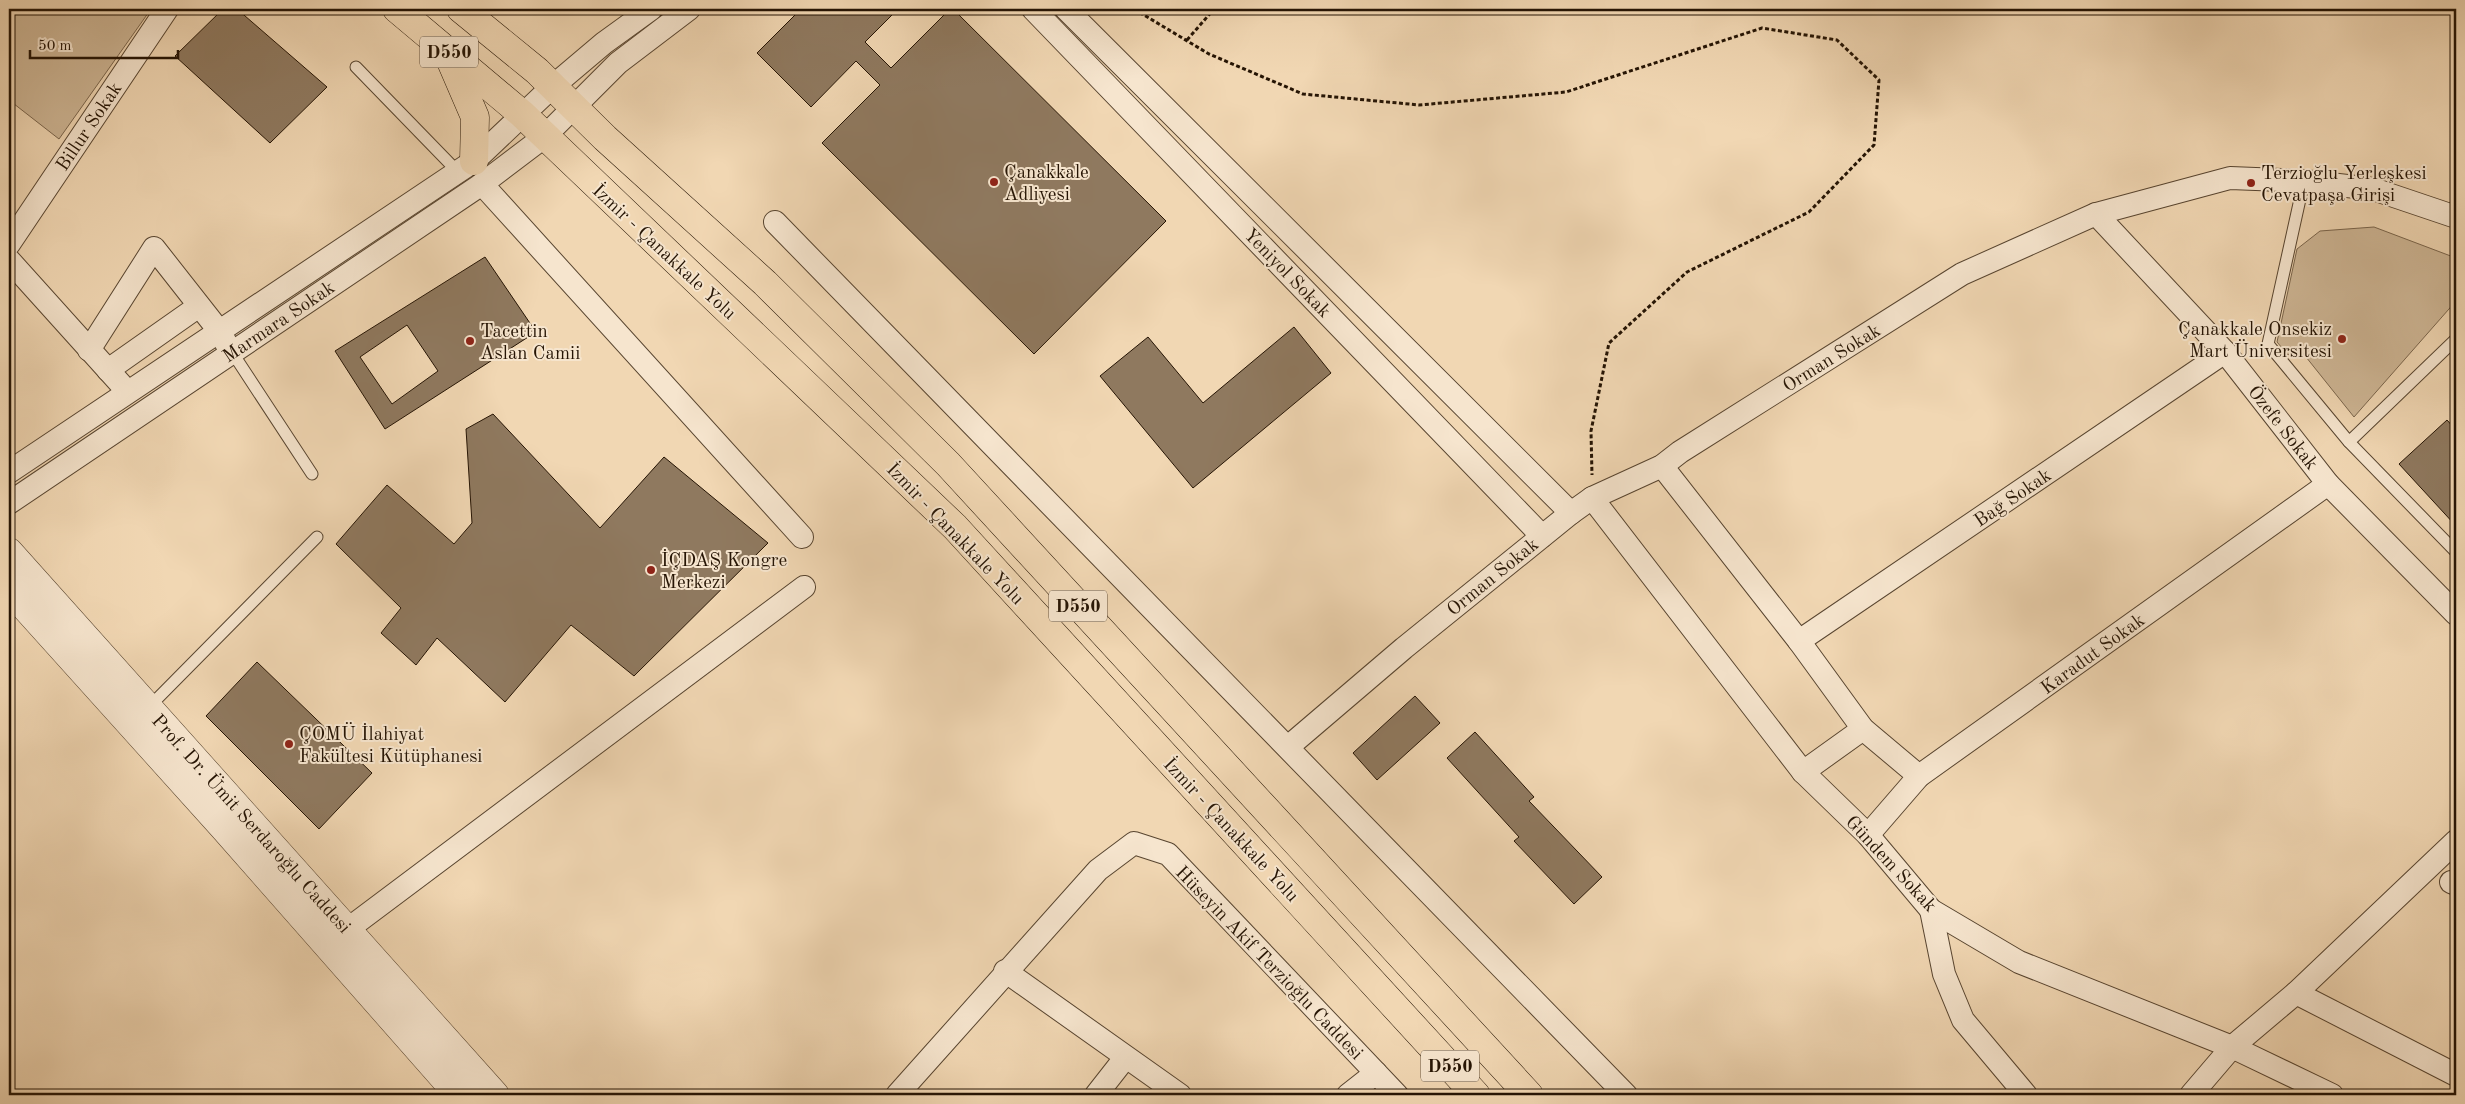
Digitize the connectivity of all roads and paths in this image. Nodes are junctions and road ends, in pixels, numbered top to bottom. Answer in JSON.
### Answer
{"nodes":[{"id":1,"x":167,"y":9,"type":"edge"},
{"id":2,"x":397,"y":9,"type":"edge"},
{"id":3,"x":460,"y":9,"type":"edge"},
{"id":4,"x":689,"y":9,"type":"edge"},
{"id":5,"x":1033,"y":9,"type":"edge"},
{"id":6,"x":1066,"y":9,"type":"edge"},
{"id":7,"x":1134,"y":9,"type":"edge"},
{"id":8,"x":1214,"y":9,"type":"edge"},
{"id":9,"x":649,"y":10,"type":"edge"},
{"id":10,"x":661,"y":31,"type":"junction"},
{"id":11,"x":1186,"y":40,"type":"junction"},
{"id":12,"x":445,"y":49,"type":"junction"},
{"id":13,"x":356,"y":68,"type":"dead end"},
{"id":14,"x":552,"y":87,"type":"junction"},
{"id":15,"x":574,"y":108,"type":"junction"},
{"id":16,"x":522,"y":114,"type":"junction"},
{"id":17,"x":544,"y":137,"type":"junction"},
{"id":18,"x":471,"y":172,"type":"junction"},
{"id":19,"x":2304,"y":181,"type":"junction"},
{"id":20,"x":2096,"y":214,"type":"junction"},
{"id":21,"x":2456,"y":217,"type":"edge"},
{"id":22,"x":775,"y":222,"type":"dead end"},
{"id":23,"x":9,"y":244,"type":"edge"},
{"id":24,"x":9,"y":260,"type":"edge"},
{"id":25,"x":199,"y":306,"type":"junction"},
{"id":26,"x":220,"y":332,"type":"junction"},
{"id":27,"x":2456,"y":339,"type":"edge"},
{"id":28,"x":89,"y":350,"type":"junction"},
{"id":29,"x":232,"y":352,"type":"junction"},
{"id":30,"x":2225,"y":352,"type":"junction"},
{"id":31,"x":108,"y":370,"type":"junction"},
{"id":32,"x":127,"y":391,"type":"junction"},
{"id":33,"x":2349,"y":442,"type":"junction"},
{"id":34,"x":1662,"y":466,"type":"junction"},
{"id":35,"x":9,"y":472,"type":"edge"},
{"id":36,"x":312,"y":474,"type":"dead end"},
{"id":37,"x":2328,"y":484,"type":"junction"},
{"id":38,"x":1592,"y":498,"type":"junction"},
{"id":39,"x":9,"y":503,"type":"edge"},
{"id":40,"x":1571,"y":514,"type":"junction"},
{"id":41,"x":1542,"y":536,"type":"junction"},
{"id":42,"x":317,"y":537,"type":"dead end"},
{"id":43,"x":802,"y":537,"type":"dead end"},
{"id":44,"x":9,"y":552,"type":"edge"},
{"id":45,"x":2456,"y":552,"type":"edge"},
{"id":46,"x":804,"y":587,"type":"dead end"},
{"id":47,"x":9,"y":589,"type":"edge"},
{"id":48,"x":2456,"y":614,"type":"edge"},
{"id":49,"x":1799,"y":641,"type":"junction"},
{"id":50,"x":148,"y":708,"type":"junction"},
{"id":51,"x":1863,"y":729,"type":"junction"},
{"id":52,"x":1288,"y":747,"type":"junction"},
{"id":53,"x":1803,"y":772,"type":"junction"},
{"id":54,"x":1919,"y":776,"type":"junction"},
{"id":55,"x":1868,"y":836,"type":"junction"},
{"id":56,"x":2456,"y":841,"type":"edge"},
{"id":57,"x":1931,"y":910,"type":"junction"},
{"id":58,"x":348,"y":929,"type":"junction"},
{"id":59,"x":1005,"y":971,"type":"junction"},
{"id":60,"x":2296,"y":993,"type":"junction"},
{"id":61,"x":2232,"y":1047,"type":"junction"},
{"id":62,"x":1125,"y":1058,"type":"junction"},
{"id":63,"x":2454,"y":1070,"type":"edge"},
{"id":64,"x":1376,"y":1073,"type":"junction"},
{"id":65,"x":906,"y":1092,"type":"edge"},
{"id":66,"x":459,"y":1095,"type":"edge"},
{"id":67,"x":495,"y":1095,"type":"edge"},
{"id":68,"x":1096,"y":1095,"type":"edge"},
{"id":69,"x":1180,"y":1095,"type":"edge"},
{"id":70,"x":1348,"y":1095,"type":"edge"},
{"id":71,"x":1397,"y":1095,"type":"edge"},
{"id":72,"x":1476,"y":1095,"type":"edge"},
{"id":73,"x":1529,"y":1095,"type":"edge"},
{"id":74,"x":1626,"y":1095,"type":"edge"},
{"id":75,"x":2026,"y":1095,"type":"edge"},
{"id":76,"x":2191,"y":1095,"type":"edge"},
{"id":77,"x":2332,"y":1095,"type":"edge"}],
"edges":[{"from":1,"to":23,"type":"street","name":"Billur Sokak"},
{"from":2,"to":12,"type":"highway","name":"İzmir - Çanakkale Yolu","number":"D550"},
{"from":3,"to":14,"type":"highway","name":"İzmir - Çanakkale Yolu","number":"D550"},
{"from":4,"to":10,"type":"street"},
{"from":5,"to":41,"type":"street","name":"Yeniyol Sokak"},
{"from":6,"to":40,"type":"street","name":"Yeniyol Sokak"},
{"from":7,"to":11,"type":"path"},
{"from":8,"to":11,"type":"path"},
{"from":9,"to":10,"type":"street"},
{"from":9,"to":14,"type":"street"},
{"from":10,"to":15,"type":"street"},
{"from":11,"to":38,"type":"path"},
{"from":12,"to":16,"type":"highway","name":"İzmir - Çanakkale Yolu","number":"D550"},
{"from":12,"to":18,"type":"highway"},
{"from":13,"to":18,"type":"lane"},
{"from":14,"to":15,"type":"highway","name":"İzmir - Çanakkale Yolu","number":"D550"},
{"from":14,"to":16,"type":"street","name":"Marmara Sokak"},
{"from":15,"to":17,"type":"street"},
{"from":15,"to":73,"type":"highway","name":"İzmir - Çanakkale Yolu","number":"D550"},
{"from":16,"to":17,"type":"highway","name":"İzmir - Çanakkale Yolu","number":"D550"},
{"from":16,"to":18,"type":"street","name":"Marmara Sokak"},
{"from":17,"to":18,"type":"street","name":"Marmara Sokak"},
{"from":17,"to":72,"type":"highway","name":"İzmir - Çanakkale Yolu","number":"D550"},
{"from":18,"to":26,"type":"street","name":"Marmara Sokak"},
{"from":18,"to":29,"type":"street","name":"Marmara Sokak"},
{"from":18,"to":43,"type":"street"},
{"from":19,"to":20,"type":"street","name":"Orman Sokak"},
{"from":19,"to":21,"type":"street","name":"Orman Sokak"},
{"from":19,"to":33,"type":"lane"},
{"from":20,"to":30,"type":"street","name":"Özefe Sokak"},
{"from":20,"to":34,"type":"street","name":"Orman Sokak"},
{"from":22,"to":52,"type":"street"},
{"from":24,"to":28,"type":"street"},
{"from":25,"to":26,"type":"street"},
{"from":25,"to":28,"type":"street"},
{"from":25,"to":31,"type":"street"},
{"from":26,"to":29,"type":"street"},
{"from":26,"to":32,"type":"street","name":"Marmara Sokak"},
{"from":27,"to":33,"type":"lane"},
{"from":28,"to":31,"type":"street"},
{"from":29,"to":36,"type":"lane"},
{"from":29,"to":39,"type":"street","name":"Marmara Sokak"},
{"from":30,"to":37,"type":"street","name":"Özefe Sokak"},
{"from":30,"to":49,"type":"street","name":"Bağ Sokak"},
{"from":31,"to":32,"type":"street"},
{"from":32,"to":35,"type":"street","name":"Marmara Sokak"},
{"from":33,"to":45,"type":"lane"},
{"from":34,"to":38,"type":"street","name":"Orman Sokak"},
{"from":34,"to":49,"type":"street"},
{"from":37,"to":48,"type":"street","name":"Özefe Sokak"},
{"from":37,"to":54,"type":"street","name":"Karadut Sokak"},
{"from":38,"to":40,"type":"street","name":"Orman Sokak"},
{"from":38,"to":53,"type":"street","name":"Gündem Sokak"},
{"from":40,"to":41,"type":"street","name":"Orman Sokak"},
{"from":41,"to":52,"type":"street","name":"Orman Sokak"},
{"from":42,"to":50,"type":"lane"},
{"from":44,"to":50,"type":"street","name":"Prof. Dr. Ümit Serdaroğlu Caddesi"},
{"from":46,"to":58,"type":"street"},
{"from":47,"to":66,"type":"street","name":"Prof. Dr. Ümit Serdaroğlu Caddesi"},
{"from":49,"to":51,"type":"street"},
{"from":50,"to":58,"type":"street","name":"Prof. Dr. Ümit Serdaroğlu Caddesi"},
{"from":51,"to":53,"type":"street"},
{"from":51,"to":54,"type":"street"},
{"from":52,"to":74,"type":"street"},
{"from":53,"to":55,"type":"street","name":"Gündem Sokak"},
{"from":54,"to":55,"type":"street","name":"Karadut Sokak"},
{"from":55,"to":57,"type":"street","name":"Gündem Sokak"},
{"from":56,"to":60,"type":"street"},
{"from":57,"to":61,"type":"street","name":"Gündem Sokak"},
{"from":57,"to":75,"type":"street"},
{"from":58,"to":67,"type":"street","name":"Prof. Dr. Ümit Serdaroğlu Caddesi"},
{"from":59,"to":62,"type":"street"},
{"from":59,"to":64,"type":"street","name":"Hüseyin Akif Terzioğlu Caddesi"},
{"from":59,"to":65,"type":"street"},
{"from":60,"to":61,"type":"street"},
{"from":60,"to":63,"type":"street"},
{"from":61,"to":76,"type":"street"},
{"from":61,"to":77,"type":"street","name":"Gündem Sokak"},
{"from":62,"to":68,"type":"street"},
{"from":62,"to":69,"type":"street"},
{"from":64,"to":70,"type":"street"},
{"from":64,"to":71,"type":"street","name":"Hüseyin Akif Terzioğlu Caddesi"}]}
